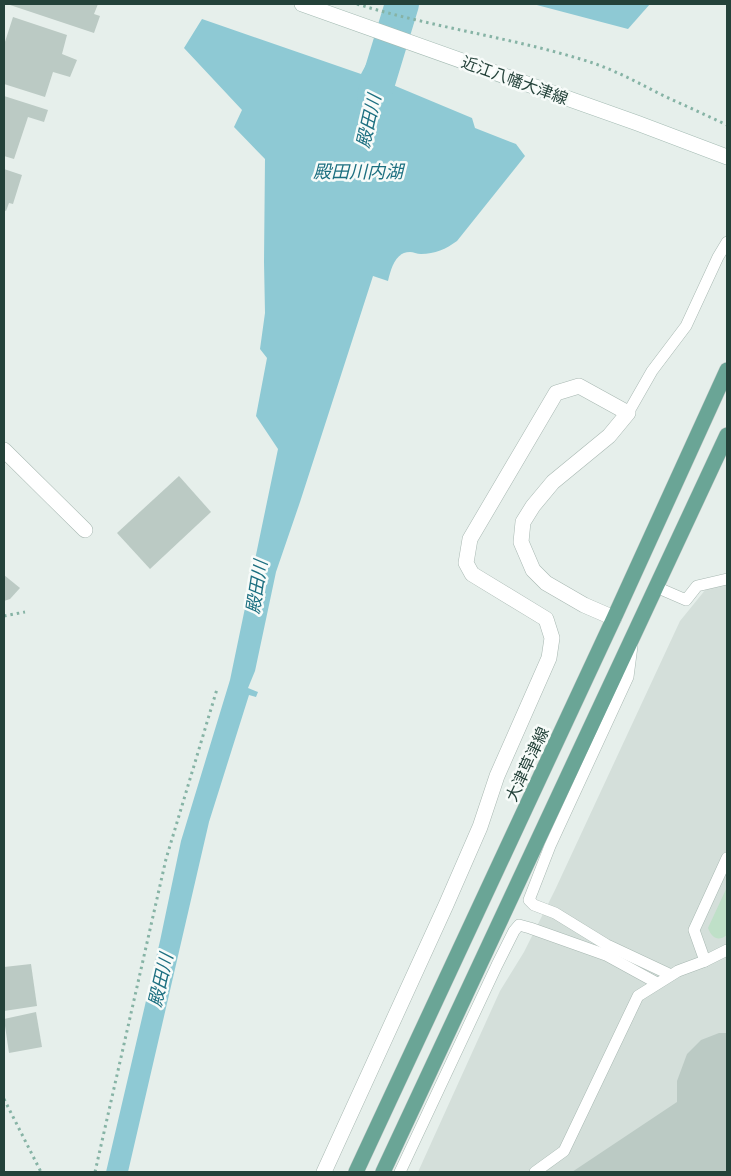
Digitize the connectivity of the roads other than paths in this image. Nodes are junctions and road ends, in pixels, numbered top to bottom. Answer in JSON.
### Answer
{"nodes":[{"id":1,"x":302,"y":4,"type":"edge"},
{"id":2,"x":727,"y":157,"type":"edge"},
{"id":3,"x":727,"y":242,"type":"edge"},
{"id":4,"x":727,"y":370,"type":"edge"},
{"id":5,"x":628,"y":413,"type":"junction"},
{"id":6,"x":727,"y":435,"type":"edge"},
{"id":7,"x":4,"y":450,"type":"edge"},
{"id":8,"x":85,"y":530,"type":"dead end"},
{"id":9,"x":727,"y":579,"type":"edge"},
{"id":10,"x":656,"y":587,"type":"junction"},
{"id":11,"x":614,"y":618,"type":"junction"},
{"id":12,"x":633,"y":635,"type":"junction"},
{"id":13,"x":727,"y":858,"type":"edge"},
{"id":14,"x":727,"y":950,"type":"edge"},
{"id":15,"x":705,"y":961,"type":"junction"},
{"id":16,"x":671,"y":975,"type":"junction"},
{"id":17,"x":657,"y":983,"type":"junction"},
{"id":18,"x":324,"y":1172,"type":"edge"},
{"id":19,"x":356,"y":1172,"type":"edge"},
{"id":20,"x":383,"y":1172,"type":"edge"},
{"id":21,"x":400,"y":1172,"type":"edge"},
{"id":22,"x":535,"y":1172,"type":"edge"}],
"edges":[{"from":1,"to":2,"type":"street","name":"近江八幡大津線"},
{"from":3,"to":5,"type":"lane"},
{"from":4,"to":11,"type":"main road","name":"大津草津線"},
{"from":5,"to":11,"type":"street"},
{"from":5,"to":18,"type":"street"},
{"from":6,"to":10,"type":"main road"},
{"from":7,"to":8,"type":"street"},
{"from":9,"to":10,"type":"lane"},
{"from":10,"to":12,"type":"main road"},
{"from":11,"to":19,"type":"main road","name":"大津草津線"},
{"from":12,"to":16,"type":"lane"},
{"from":12,"to":20,"type":"main road"},
{"from":13,"to":15,"type":"lane"},
{"from":14,"to":15,"type":"lane"},
{"from":15,"to":16,"type":"lane"},
{"from":16,"to":17,"type":"lane"},
{"from":17,"to":21,"type":"lane"},
{"from":17,"to":22,"type":"lane"}]}
